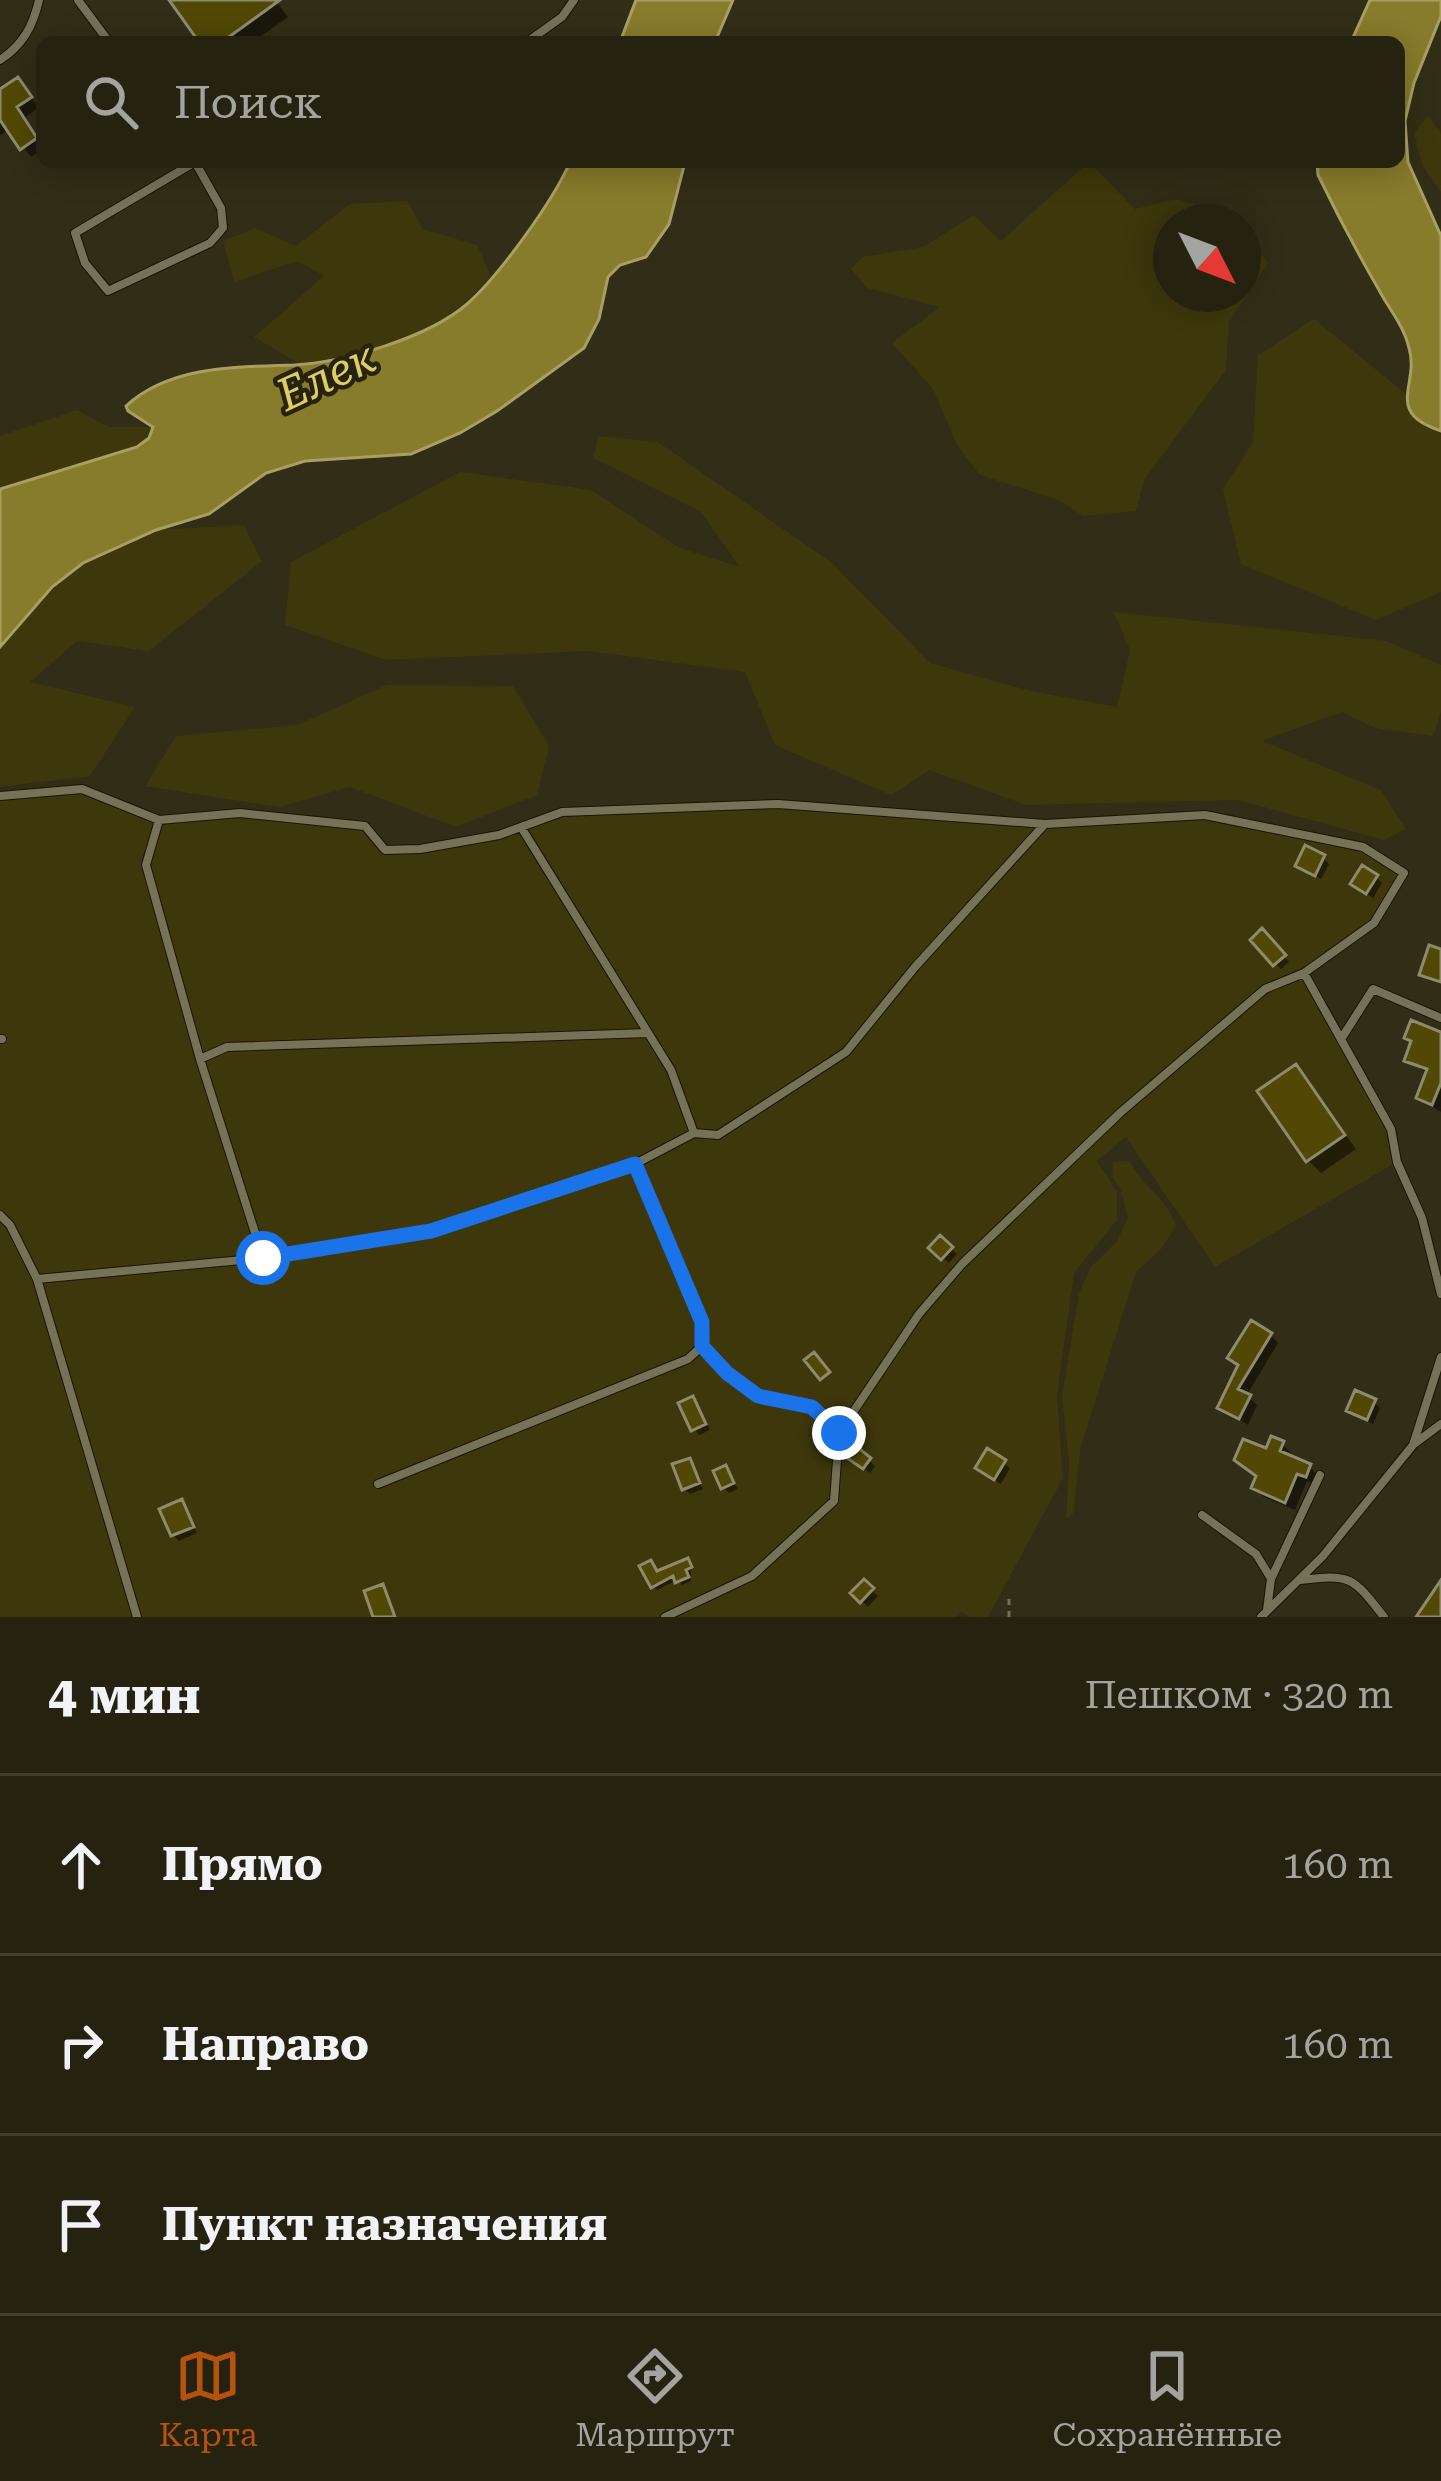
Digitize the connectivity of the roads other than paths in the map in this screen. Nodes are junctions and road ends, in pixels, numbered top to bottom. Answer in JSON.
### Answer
{"nodes":[{"id":1,"x":39,"y":0,"type":"edge"},
{"id":2,"x":78,"y":0,"type":"edge"},
{"id":3,"x":574,"y":0,"type":"edge"},
{"id":4,"x":105,"y":36,"type":"edge"},
{"id":5,"x":535,"y":36,"type":"edge"},
{"id":6,"x":0,"y":60,"type":"edge"},
{"id":7,"x":185,"y":168,"type":"edge"},
{"id":8,"x":198,"y":168,"type":"edge"},
{"id":9,"x":0,"y":796,"type":"edge"},
{"id":10,"x":159,"y":820,"type":"junction"},
{"id":11,"x":1045,"y":824,"type":"junction"},
{"id":12,"x":521,"y":827,"type":"junction"},
{"id":13,"x":1304,"y":973,"type":"junction"},
{"id":14,"x":1441,"y":1018,"type":"edge"},
{"id":15,"x":647,"y":1033,"type":"junction"},
{"id":16,"x":1343,"y":1037,"type":"junction"},
{"id":17,"x":200,"y":1059,"type":"junction"},
{"id":18,"x":694,"y":1132,"type":"junction"},
{"id":19,"x":635,"y":1164,"type":"junction"},
{"id":20,"x":0,"y":1215,"type":"edge"},
{"id":21,"x":263,"y":1258,"type":"junction"},
{"id":22,"x":1437,"y":1267,"type":"edge"},
{"id":23,"x":37,"y":1279,"type":"junction"},
{"id":24,"x":1441,"y":1294,"type":"edge"},
{"id":25,"x":702,"y":1346,"type":"junction"},
{"id":26,"x":1441,"y":1357,"type":"edge"},
{"id":27,"x":1440,"y":1427,"type":"edge"},
{"id":28,"x":839,"y":1433,"type":"junction"},
{"id":29,"x":1413,"y":1445,"type":"junction"},
{"id":30,"x":1320,"y":1475,"type":"dead end"},
{"id":31,"x":378,"y":1484,"type":"dead end"},
{"id":32,"x":1202,"y":1515,"type":"dead end"},
{"id":33,"x":1270,"y":1579,"type":"junction"},
{"id":34,"x":1298,"y":1580,"type":"junction"},
{"id":35,"x":1264,"y":1614,"type":"edge"},
{"id":36,"x":137,"y":1617,"type":"edge"},
{"id":37,"x":665,"y":1617,"type":"edge"},
{"id":38,"x":1384,"y":1617,"type":"edge"}],
"edges":[{"from":1,"to":6,"type":"lane"},
{"from":2,"to":4,"type":"lane"},
{"from":3,"to":5,"type":"lane"},
{"from":7,"to":8,"type":"lane"},
{"from":9,"to":10,"type":"lane"},
{"from":10,"to":12,"type":"lane"},
{"from":10,"to":17,"type":"lane"},
{"from":11,"to":12,"type":"lane"},
{"from":11,"to":13,"type":"lane"},
{"from":11,"to":18,"type":"lane"},
{"from":12,"to":15,"type":"lane"},
{"from":13,"to":16,"type":"lane"},
{"from":13,"to":28,"type":"lane"},
{"from":14,"to":16,"type":"lane"},
{"from":15,"to":17,"type":"lane"},
{"from":15,"to":18,"type":"lane"},
{"from":16,"to":22,"type":"lane"},
{"from":17,"to":21,"type":"lane"},
{"from":18,"to":19,"type":"lane"},
{"from":19,"to":21,"type":"lane"},
{"from":19,"to":25,"type":"lane"},
{"from":20,"to":23,"type":"lane"},
{"from":21,"to":23,"type":"lane"},
{"from":22,"to":24,"type":"lane"},
{"from":23,"to":36,"type":"lane"},
{"from":25,"to":28,"type":"lane"},
{"from":25,"to":31,"type":"lane"},
{"from":26,"to":29,"type":"lane"},
{"from":27,"to":29,"type":"lane"},
{"from":28,"to":37,"type":"lane"},
{"from":29,"to":34,"type":"lane"},
{"from":30,"to":33,"type":"lane"},
{"from":32,"to":33,"type":"lane"},
{"from":33,"to":35,"type":"lane"},
{"from":34,"to":35,"type":"lane"},
{"from":34,"to":38,"type":"lane"}]}
